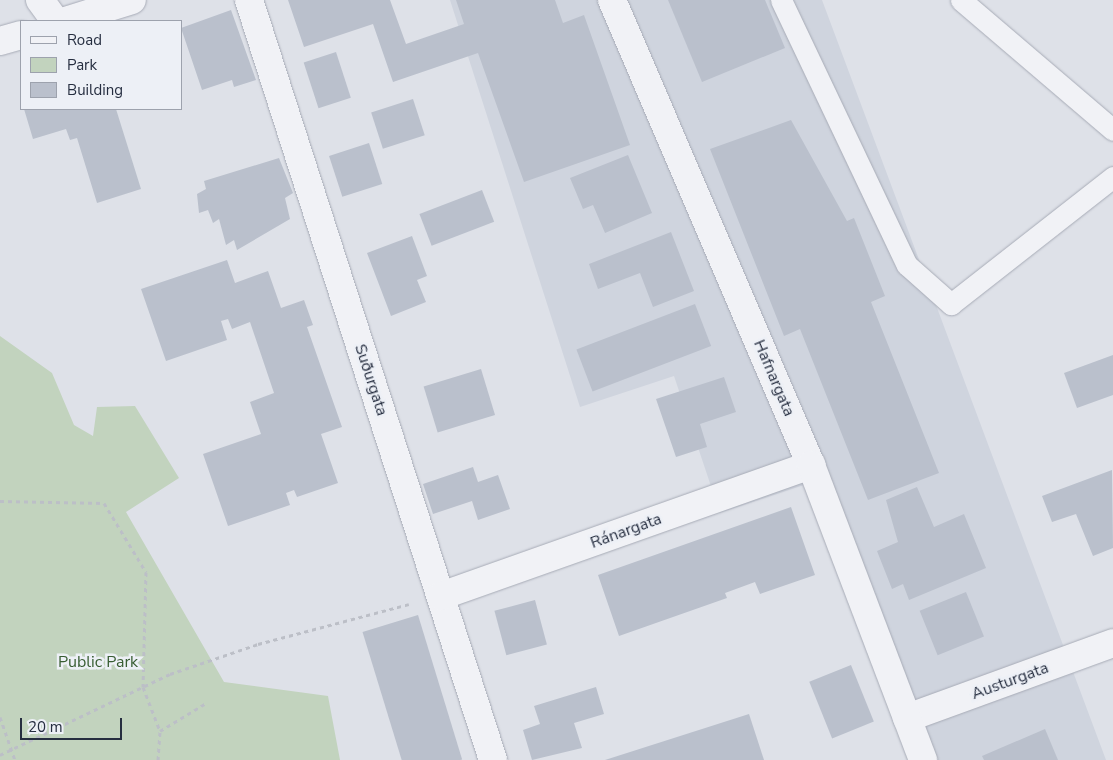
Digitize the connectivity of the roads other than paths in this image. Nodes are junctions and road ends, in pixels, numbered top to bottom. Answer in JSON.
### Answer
{"nodes":[{"id":1,"x":40,"y":0,"type":"edge"},
{"id":2,"x":132,"y":0,"type":"edge"},
{"id":3,"x":249,"y":0,"type":"edge"},
{"id":4,"x":612,"y":0,"type":"edge"},
{"id":5,"x":781,"y":0,"type":"edge"},
{"id":6,"x":960,"y":0,"type":"edge"},
{"id":7,"x":54,"y":20,"type":"edge"},
{"id":8,"x":67,"y":20,"type":"edge"},
{"id":9,"x":20,"y":35,"type":"edge"},
{"id":10,"x":0,"y":42,"type":"edge"},
{"id":11,"x":1113,"y":130,"type":"edge"},
{"id":12,"x":1113,"y":176,"type":"edge"},
{"id":13,"x":811,"y":465,"type":"junction"},
{"id":14,"x":441,"y":596,"type":"junction"},
{"id":15,"x":1113,"y":643,"type":"edge"},
{"id":16,"x":906,"y":718,"type":"junction"},
{"id":17,"x":493,"y":760,"type":"edge"},
{"id":18,"x":924,"y":760,"type":"edge"}],
"edges":[{"from":1,"to":7,"type":"street"},
{"from":2,"to":8,"type":"street"},
{"from":3,"to":14,"type":"street","name":"Suðurgata"},
{"from":4,"to":13,"type":"street","name":"Hafnargata"},
{"from":5,"to":12,"type":"lane"},
{"from":6,"to":11,"type":"lane"},
{"from":9,"to":10,"type":"street"},
{"from":13,"to":14,"type":"street","name":"Ránargata"},
{"from":13,"to":16,"type":"street","name":"Hafnargata"},
{"from":14,"to":17,"type":"street","name":"Suðurgata"},
{"from":15,"to":16,"type":"street","name":"Austurgata"},
{"from":16,"to":18,"type":"street","name":"Hafnargata"}]}
